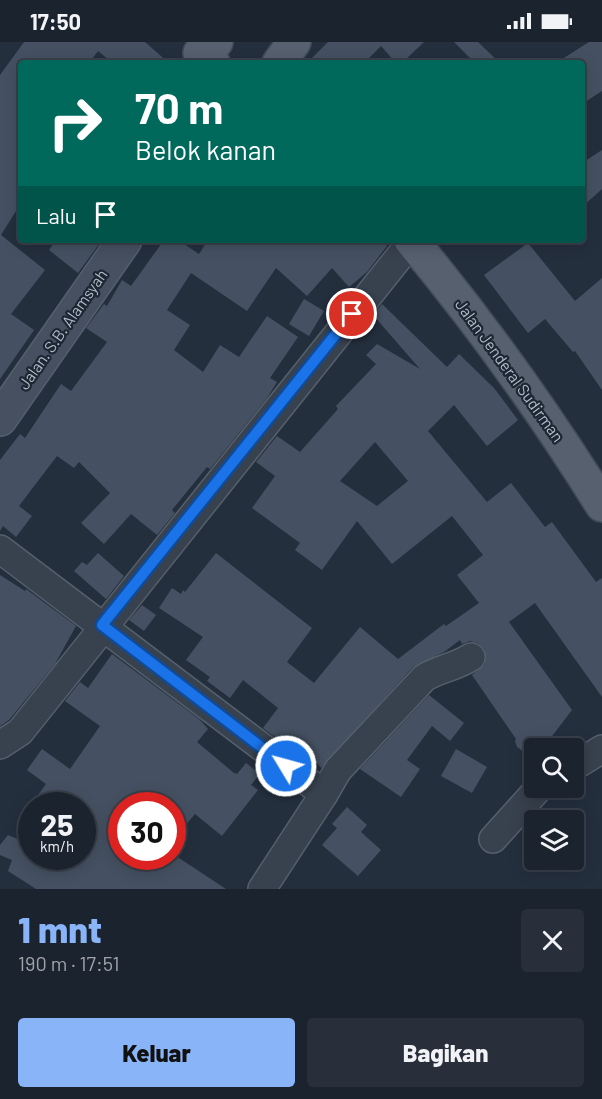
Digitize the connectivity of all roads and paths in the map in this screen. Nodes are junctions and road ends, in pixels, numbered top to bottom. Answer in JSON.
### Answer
{"nodes":[{"id":1,"x":294,"y":42,"type":"edge"},
{"id":2,"x":281,"y":60,"type":"edge"},
{"id":3,"x":123,"y":243,"type":"edge"},
{"id":4,"x":409,"y":243,"type":"edge"},
{"id":5,"x":413,"y":243,"type":"edge"},
{"id":6,"x":0,"y":419,"type":"edge"},
{"id":7,"x":602,"y":505,"type":"edge"},
{"id":8,"x":0,"y":549,"type":"edge"},
{"id":9,"x":102,"y":625,"type":"junction"},
{"id":10,"x":471,"y":657,"type":"dead end"},
{"id":11,"x":0,"y":745,"type":"edge"},
{"id":12,"x":602,"y":749,"type":"edge"},
{"id":13,"x":584,"y":760,"type":"edge"},
{"id":14,"x":324,"y":794,"type":"junction"},
{"id":15,"x":530,"y":798,"type":"edge"},
{"id":16,"x":493,"y":839,"type":"dead end"},
{"id":17,"x":262,"y":889,"type":"edge"}],
"edges":[{"from":1,"to":2,"type":"main road"},
{"from":3,"to":6,"type":"street","name":"Jalan. S.B. Alamsyah"},
{"from":4,"to":9,"type":"street"},
{"from":5,"to":7,"type":"main road","name":"Jalan Jenderal Sudirman"},
{"from":8,"to":9,"type":"street"},
{"from":9,"to":11,"type":"street"},
{"from":9,"to":14,"type":"street"},
{"from":10,"to":14,"type":"street"},
{"from":12,"to":13,"type":"street"},
{"from":14,"to":17,"type":"street"},
{"from":15,"to":16,"type":"street"}]}
